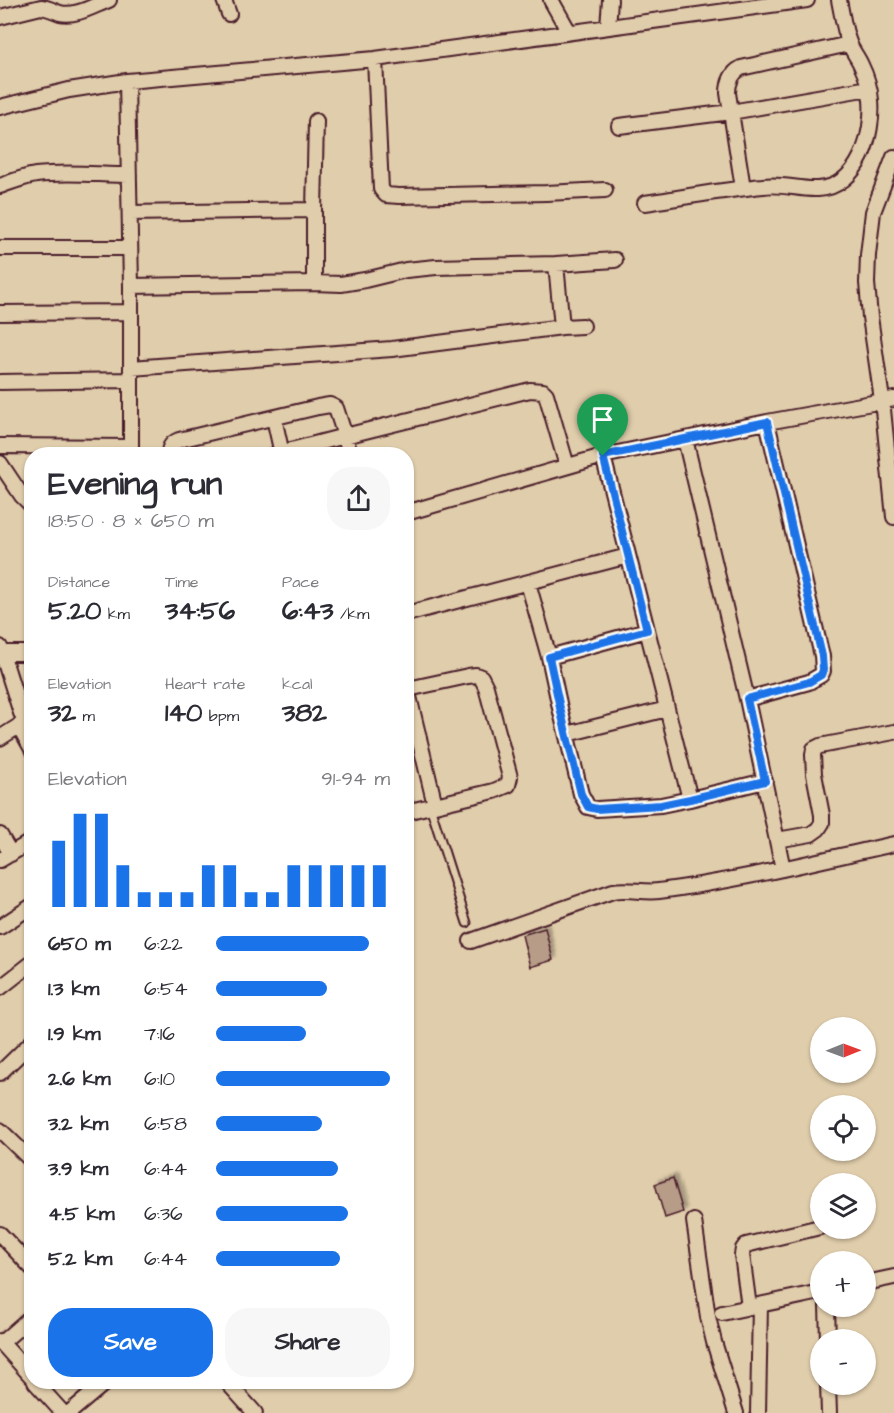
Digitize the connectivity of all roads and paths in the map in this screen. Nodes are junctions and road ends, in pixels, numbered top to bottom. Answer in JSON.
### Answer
{"nodes":[{"id":1,"x":109,"y":0,"type":"edge"},
{"id":2,"x":224,"y":0,"type":"edge"},
{"id":3,"x":551,"y":0,"type":"edge"},
{"id":4,"x":610,"y":0,"type":"edge"},
{"id":5,"x":699,"y":0,"type":"edge"},
{"id":6,"x":807,"y":0,"type":"edge"},
{"id":7,"x":839,"y":0,"type":"edge"},
{"id":8,"x":229,"y":14,"type":"dead end"},
{"id":9,"x":701,"y":14,"type":"junction"},
{"id":10,"x":0,"y":17,"type":"edge"},
{"id":11,"x":608,"y":27,"type":"junction"},
{"id":12,"x":569,"y":32,"type":"junction"},
{"id":13,"x":849,"y":44,"type":"junction"},
{"id":14,"x":375,"y":59,"type":"junction"},
{"id":15,"x":127,"y":81,"type":"junction"},
{"id":16,"x":869,"y":88,"type":"junction"},
{"id":17,"x":0,"y":107,"type":"edge"},
{"id":18,"x":731,"y":111,"type":"junction"},
{"id":19,"x":316,"y":121,"type":"dead end"},
{"id":20,"x":619,"y":126,"type":"dead end"},
{"id":21,"x":894,"y":157,"type":"edge"},
{"id":22,"x":129,"y":175,"type":"junction"},
{"id":23,"x":0,"y":186,"type":"edge"},
{"id":24,"x":743,"y":188,"type":"junction"},
{"id":25,"x":604,"y":190,"type":"dead end"},
{"id":26,"x":645,"y":203,"type":"dead end"},
{"id":27,"x":314,"y":210,"type":"junction"},
{"id":28,"x":129,"y":213,"type":"junction"},
{"id":29,"x":0,"y":248,"type":"edge"},
{"id":30,"x":130,"y":248,"type":"junction"},
{"id":31,"x":615,"y":260,"type":"dead end"},
{"id":32,"x":556,"y":264,"type":"junction"},
{"id":33,"x":314,"y":283,"type":"junction"},
{"id":34,"x":130,"y":286,"type":"junction"},
{"id":35,"x":130,"y":312,"type":"junction"},
{"id":36,"x":0,"y":313,"type":"edge"},
{"id":37,"x":583,"y":326,"type":"dead end"},
{"id":38,"x":562,"y":327,"type":"junction"},
{"id":39,"x":130,"y":374,"type":"junction"},
{"id":40,"x":0,"y":382,"type":"edge"},
{"id":41,"x":888,"y":399,"type":"edge"},
{"id":42,"x":274,"y":418,"type":"junction"},
{"id":43,"x":767,"y":422,"type":"junction"},
{"id":44,"x":345,"y":436,"type":"junction"},
{"id":45,"x":685,"y":439,"type":"junction"},
{"id":46,"x":0,"y":446,"type":"edge"},
{"id":47,"x":26,"y":447,"type":"edge"},
{"id":48,"x":131,"y":447,"type":"edge"},
{"id":49,"x":170,"y":447,"type":"edge"},
{"id":50,"x":279,"y":447,"type":"edge"},
{"id":51,"x":305,"y":447,"type":"edge"},
{"id":52,"x":348,"y":447,"type":"edge"},
{"id":53,"x":603,"y":456,"type":"junction"},
{"id":54,"x":0,"y":463,"type":"edge"},
{"id":55,"x":567,"y":466,"type":"junction"},
{"id":56,"x":24,"y":498,"type":"edge"},
{"id":57,"x":414,"y":511,"type":"edge"},
{"id":58,"x":894,"y":517,"type":"edge"},
{"id":59,"x":628,"y":556,"type":"junction"},
{"id":60,"x":528,"y":583,"type":"junction"},
{"id":61,"x":414,"y":612,"type":"edge"},
{"id":62,"x":647,"y":630,"type":"junction"},
{"id":63,"x":1,"y":650,"type":"edge"},
{"id":64,"x":24,"y":652,"type":"edge"},
{"id":65,"x":549,"y":657,"type":"junction"},
{"id":66,"x":414,"y":685,"type":"edge"},
{"id":67,"x":747,"y":699,"type":"junction"},
{"id":68,"x":667,"y":709,"type":"junction"},
{"id":69,"x":414,"y":720,"type":"edge"},
{"id":70,"x":24,"y":721,"type":"edge"},
{"id":71,"x":24,"y":725,"type":"edge"},
{"id":72,"x":894,"y":732,"type":"edge"},
{"id":73,"x":567,"y":734,"type":"junction"},
{"id":74,"x":0,"y":738,"type":"edge"},
{"id":75,"x":765,"y":781,"type":"junction"},
{"id":76,"x":690,"y":799,"type":"junction"},
{"id":77,"x":432,"y":806,"type":"junction"},
{"id":78,"x":414,"y":810,"type":"edge"},
{"id":79,"x":0,"y":835,"type":"edge"},
{"id":80,"x":777,"y":840,"type":"junction"},
{"id":81,"x":894,"y":844,"type":"edge"},
{"id":82,"x":24,"y":846,"type":"edge"},
{"id":83,"x":5,"y":857,"type":"edge"},
{"id":84,"x":783,"y":869,"type":"junction"},
{"id":85,"x":24,"y":911,"type":"edge"},
{"id":86,"x":467,"y":923,"type":"dead end"},
{"id":87,"x":0,"y":927,"type":"edge"},
{"id":88,"x":471,"y":941,"type":"dead end"},
{"id":89,"x":24,"y":969,"type":"edge"},
{"id":90,"x":0,"y":988,"type":"edge"},
{"id":91,"x":24,"y":1050,"type":"edge"},
{"id":92,"x":0,"y":1072,"type":"edge"},
{"id":93,"x":0,"y":1130,"type":"edge"},
{"id":94,"x":24,"y":1153,"type":"edge"},
{"id":95,"x":694,"y":1221,"type":"dead end"},
{"id":96,"x":810,"y":1229,"type":"edge"},
{"id":97,"x":0,"y":1234,"type":"edge"},
{"id":98,"x":24,"y":1260,"type":"edge"},
{"id":99,"x":894,"y":1277,"type":"edge"},
{"id":100,"x":876,"y":1281,"type":"edge"},
{"id":101,"x":810,"y":1294,"type":"edge"},
{"id":102,"x":754,"y":1306,"type":"junction"},
{"id":103,"x":722,"y":1313,"type":"dead end"},
{"id":104,"x":24,"y":1322,"type":"edge"},
{"id":105,"x":0,"y":1342,"type":"edge"},
{"id":106,"x":24,"y":1368,"type":"edge"},
{"id":107,"x":41,"y":1389,"type":"edge"},
{"id":108,"x":98,"y":1389,"type":"edge"},
{"id":109,"x":233,"y":1389,"type":"edge"},
{"id":110,"x":828,"y":1395,"type":"edge"},
{"id":111,"x":63,"y":1413,"type":"edge"},
{"id":112,"x":69,"y":1413,"type":"edge"},
{"id":113,"x":255,"y":1413,"type":"edge"},
{"id":114,"x":736,"y":1413,"type":"edge"},
{"id":115,"x":758,"y":1413,"type":"edge"},
{"id":116,"x":829,"y":1413,"type":"edge"}],
"edges":[{"from":1,"to":10,"type":"street"},
{"from":2,"to":8,"type":"street"},
{"from":3,"to":12,"type":"street"},
{"from":4,"to":11,"type":"street"},
{"from":5,"to":9,"type":"street"},
{"from":6,"to":9,"type":"street"},
{"from":7,"to":13,"type":"street"},
{"from":9,"to":11,"type":"street"},
{"from":11,"to":12,"type":"street"},
{"from":12,"to":14,"type":"street"},
{"from":13,"to":16,"type":"street"},
{"from":13,"to":18,"type":"street"},
{"from":14,"to":15,"type":"street"},
{"from":14,"to":25,"type":"street"},
{"from":15,"to":17,"type":"street"},
{"from":15,"to":22,"type":"street"},
{"from":16,"to":18,"type":"street"},
{"from":16,"to":24,"type":"street"},
{"from":18,"to":20,"type":"street"},
{"from":18,"to":24,"type":"street"},
{"from":19,"to":27,"type":"street"},
{"from":21,"to":41,"type":"street"},
{"from":22,"to":23,"type":"street"},
{"from":22,"to":28,"type":"street"},
{"from":24,"to":26,"type":"street"},
{"from":27,"to":28,"type":"street"},
{"from":27,"to":33,"type":"street"},
{"from":28,"to":30,"type":"street"},
{"from":29,"to":30,"type":"street"},
{"from":30,"to":34,"type":"street"},
{"from":31,"to":32,"type":"street"},
{"from":32,"to":33,"type":"street"},
{"from":32,"to":38,"type":"street"},
{"from":33,"to":34,"type":"street"},
{"from":34,"to":35,"type":"street"},
{"from":35,"to":36,"type":"street"},
{"from":35,"to":39,"type":"street"},
{"from":37,"to":38,"type":"street"},
{"from":38,"to":39,"type":"street"},
{"from":39,"to":40,"type":"street"},
{"from":39,"to":48,"type":"street"},
{"from":41,"to":43,"type":"street"},
{"from":41,"to":58,"type":"street"},
{"from":42,"to":44,"type":"street"},
{"from":42,"to":49,"type":"street"},
{"from":42,"to":50,"type":"street"},
{"from":43,"to":45,"type":"street"},
{"from":43,"to":67,"type":"street"},
{"from":44,"to":51,"type":"street"},
{"from":44,"to":52,"type":"street"},
{"from":44,"to":55,"type":"street"},
{"from":45,"to":53,"type":"street"},
{"from":45,"to":67,"type":"street"},
{"from":46,"to":47,"type":"street"},
{"from":53,"to":55,"type":"street"},
{"from":53,"to":59,"type":"street"},
{"from":54,"to":56,"type":"street"},
{"from":55,"to":57,"type":"street"},
{"from":59,"to":60,"type":"street"},
{"from":59,"to":62,"type":"street"},
{"from":60,"to":61,"type":"street"},
{"from":60,"to":65,"type":"street"},
{"from":62,"to":65,"type":"street"},
{"from":62,"to":68,"type":"street"},
{"from":63,"to":64,"type":"street"},
{"from":63,"to":70,"type":"street"},
{"from":65,"to":73,"type":"street"},
{"from":66,"to":77,"type":"street"},
{"from":67,"to":75,"type":"street"},
{"from":68,"to":73,"type":"street"},
{"from":68,"to":76,"type":"street"},
{"from":69,"to":77,"type":"street"},
{"from":71,"to":74,"type":"street"},
{"from":72,"to":80,"type":"street"},
{"from":73,"to":76,"type":"street"},
{"from":75,"to":76,"type":"street"},
{"from":75,"to":80,"type":"street"},
{"from":77,"to":78,"type":"street"},
{"from":77,"to":86,"type":"lane"},
{"from":79,"to":83,"type":"street"},
{"from":80,"to":84,"type":"street"},
{"from":81,"to":84,"type":"street"},
{"from":82,"to":83,"type":"street"},
{"from":84,"to":88,"type":"street"},
{"from":85,"to":87,"type":"street"},
{"from":89,"to":90,"type":"street"},
{"from":91,"to":92,"type":"street"},
{"from":93,"to":94,"type":"street"},
{"from":95,"to":114,"type":"street"},
{"from":96,"to":102,"type":"street"},
{"from":97,"to":98,"type":"street"},
{"from":99,"to":100,"type":"street"},
{"from":101,"to":102,"type":"street"},
{"from":102,"to":103,"type":"street"},
{"from":102,"to":115,"type":"street"},
{"from":104,"to":105,"type":"street"},
{"from":105,"to":106,"type":"street"},
{"from":107,"to":111,"type":"street"},
{"from":108,"to":112,"type":"street"},
{"from":109,"to":113,"type":"street"},
{"from":110,"to":116,"type":"street"}]}
